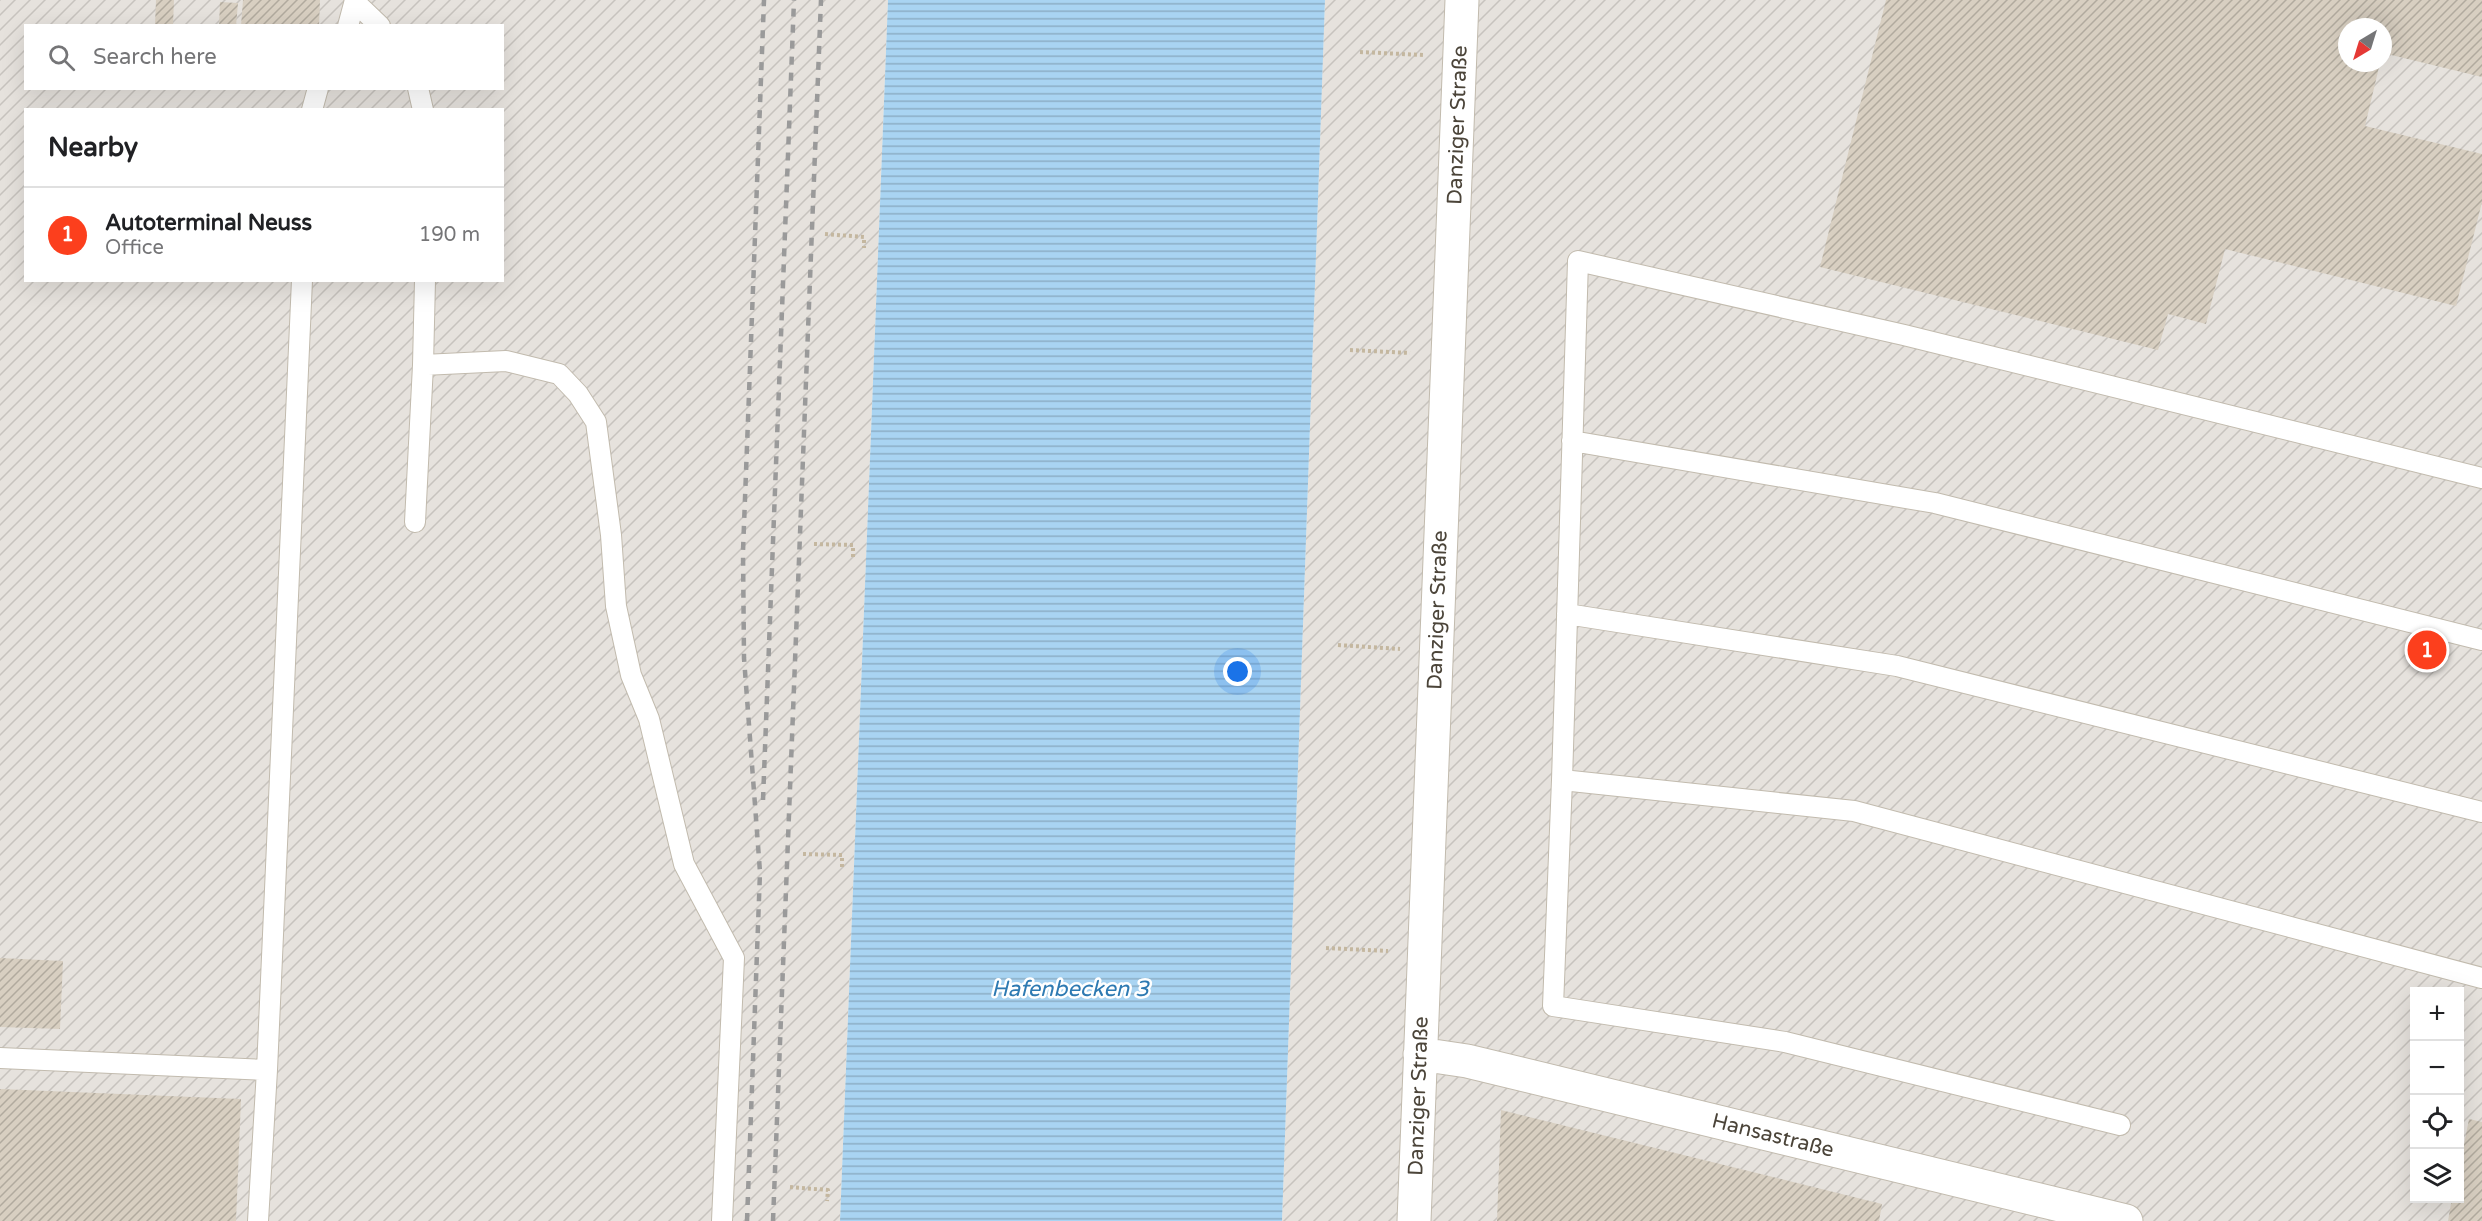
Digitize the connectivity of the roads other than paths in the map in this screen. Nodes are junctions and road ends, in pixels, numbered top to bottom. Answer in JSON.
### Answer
{"nodes":[{"id":1,"x":1462,"y":0,"type":"edge"},
{"id":2,"x":355,"y":1,"type":"edge"},
{"id":3,"x":349,"y":24,"type":"edge"},
{"id":4,"x":378,"y":24,"type":"edge"},
{"id":5,"x":317,"y":90,"type":"edge"},
{"id":6,"x":418,"y":90,"type":"edge"},
{"id":7,"x":313,"y":108,"type":"edge"},
{"id":8,"x":423,"y":108,"type":"edge"},
{"id":9,"x":302,"y":282,"type":"edge"},
{"id":10,"x":425,"y":282,"type":"edge"},
{"id":11,"x":423,"y":365,"type":"junction"},
{"id":12,"x":1572,"y":441,"type":"junction"},
{"id":13,"x":2482,"y":478,"type":"edge"},
{"id":14,"x":415,"y":522,"type":"dead end"},
{"id":15,"x":1567,"y":614,"type":"junction"},
{"id":16,"x":2482,"y":640,"type":"edge"},
{"id":17,"x":1562,"y":780,"type":"junction"},
{"id":18,"x":2482,"y":812,"type":"edge"},
{"id":19,"x":2482,"y":978,"type":"edge"},
{"id":20,"x":1420,"y":1054,"type":"junction"},
{"id":21,"x":0,"y":1058,"type":"edge"},
{"id":22,"x":267,"y":1070,"type":"junction"},
{"id":23,"x":2120,"y":1125,"type":"dead end"},
{"id":24,"x":258,"y":1221,"type":"edge"},
{"id":25,"x":722,"y":1221,"type":"edge"},
{"id":26,"x":1414,"y":1221,"type":"edge"},
{"id":27,"x":2126,"y":1221,"type":"edge"}],
"edges":[{"from":1,"to":20,"type":"street","name":"Danziger Straße"},
{"from":2,"to":3,"type":"lane"},
{"from":2,"to":4,"type":"lane"},
{"from":5,"to":7,"type":"lane"},
{"from":6,"to":8,"type":"lane"},
{"from":9,"to":22,"type":"lane"},
{"from":10,"to":11,"type":"lane"},
{"from":11,"to":14,"type":"lane"},
{"from":11,"to":25,"type":"lane"},
{"from":12,"to":13,"type":"lane"},
{"from":12,"to":15,"type":"lane"},
{"from":12,"to":16,"type":"lane"},
{"from":15,"to":17,"type":"lane"},
{"from":15,"to":18,"type":"lane"},
{"from":17,"to":19,"type":"lane"},
{"from":17,"to":23,"type":"lane"},
{"from":20,"to":26,"type":"street","name":"Danziger Straße"},
{"from":20,"to":27,"type":"street","name":"Hansastraße"},
{"from":21,"to":22,"type":"lane"},
{"from":22,"to":24,"type":"lane"}]}
